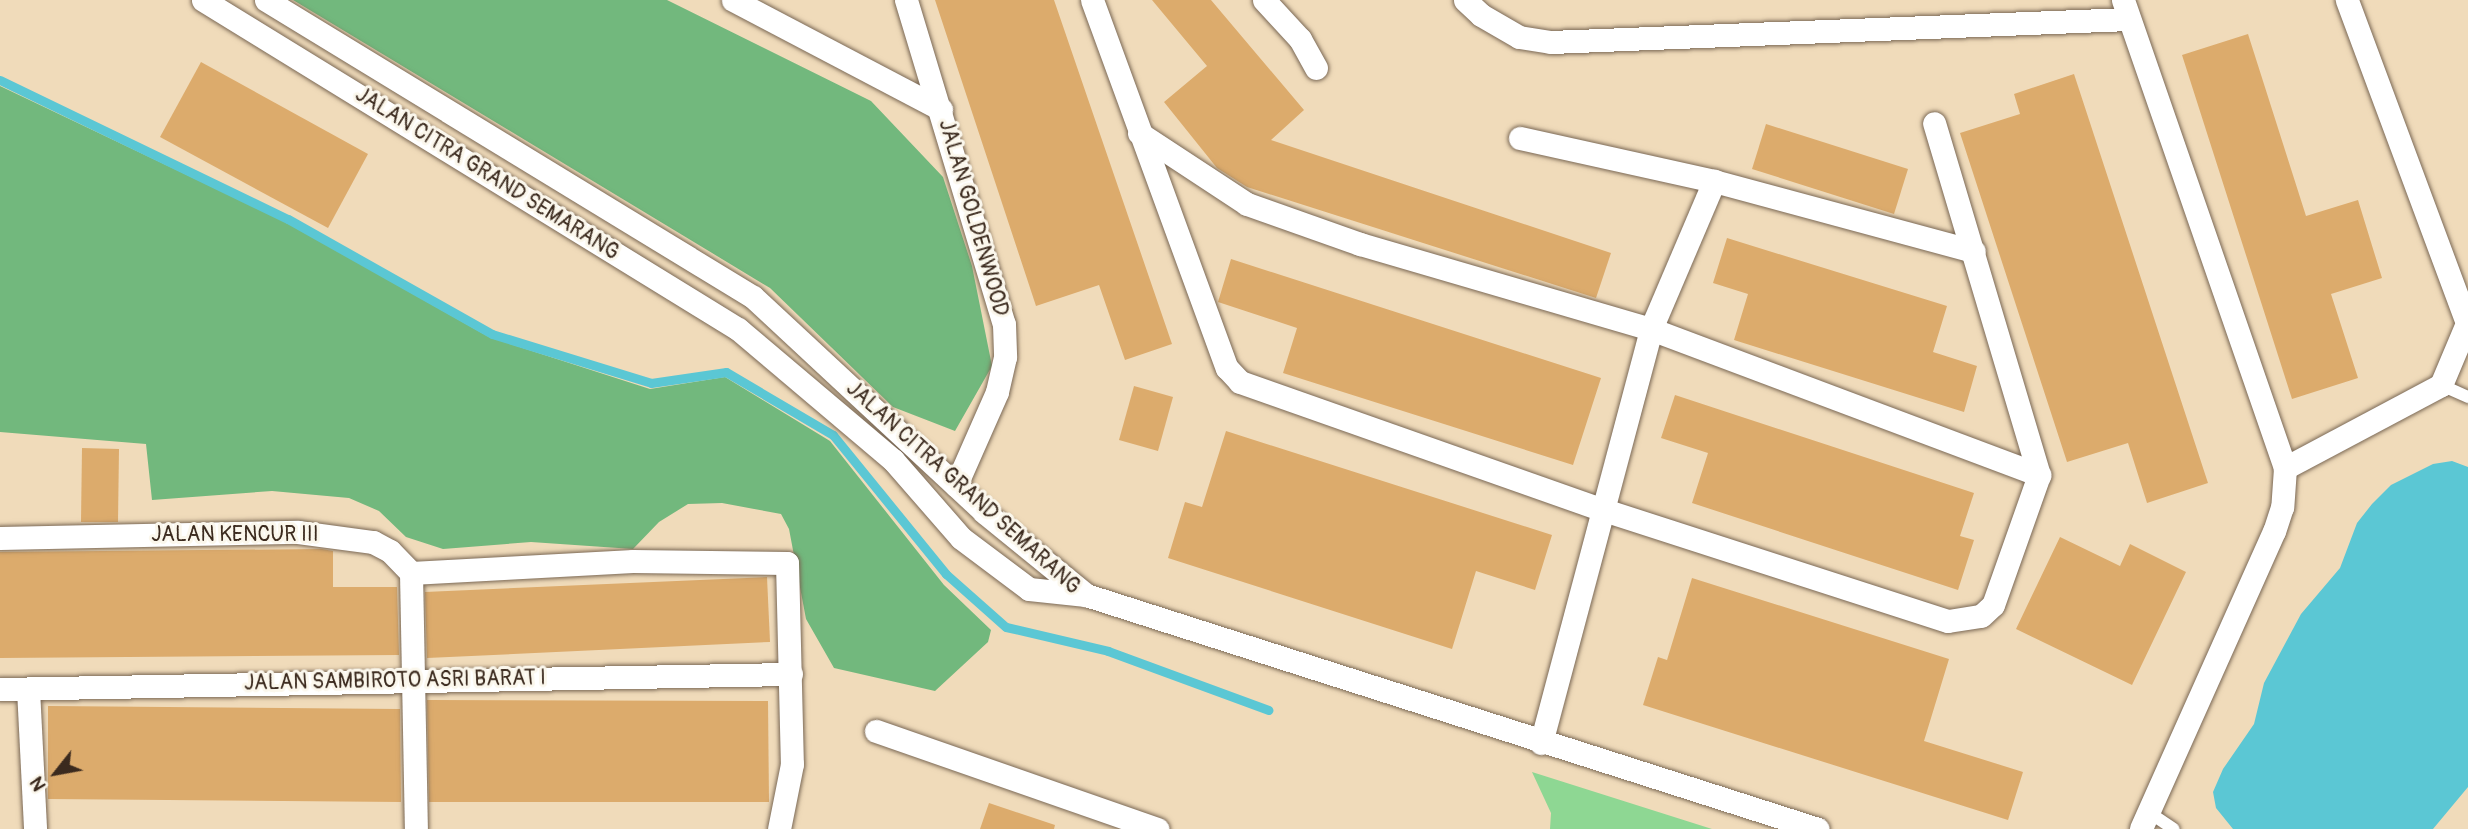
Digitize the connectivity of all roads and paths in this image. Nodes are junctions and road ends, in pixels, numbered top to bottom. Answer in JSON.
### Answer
{"nodes":[{"id":1,"x":203,"y":0,"type":"edge"},
{"id":2,"x":265,"y":0,"type":"edge"},
{"id":3,"x":733,"y":0,"type":"edge"},
{"id":4,"x":906,"y":0,"type":"edge"},
{"id":5,"x":1092,"y":0,"type":"edge"},
{"id":6,"x":1264,"y":0,"type":"edge"},
{"id":7,"x":1465,"y":0,"type":"edge"},
{"id":8,"x":2347,"y":0,"type":"edge"},
{"id":9,"x":2126,"y":9,"type":"edge"},
{"id":10,"x":1316,"y":68,"type":"dead end"},
{"id":11,"x":941,"y":109,"type":"junction"},
{"id":12,"x":1934,"y":123,"type":"dead end"},
{"id":13,"x":1139,"y":133,"type":"junction"},
{"id":14,"x":1520,"y":138,"type":"dead end"},
{"id":15,"x":1714,"y":181,"type":"junction"},
{"id":16,"x":1974,"y":251,"type":"junction"},
{"id":17,"x":2467,"y":322,"type":"edge"},
{"id":18,"x":1651,"y":329,"type":"junction"},
{"id":19,"x":2441,"y":385,"type":"junction"},
{"id":20,"x":2468,"y":397,"type":"edge"},
{"id":21,"x":908,"y":442,"type":"junction"},
{"id":22,"x":893,"y":460,"type":"junction"},
{"id":23,"x":2285,"y":468,"type":"junction"},
{"id":24,"x":2039,"y":475,"type":"junction"},
{"id":25,"x":956,"y":485,"type":"junction"},
{"id":26,"x":1604,"y":510,"type":"junction"},
{"id":27,"x":0,"y":538,"type":"edge"},
{"id":28,"x":411,"y":573,"type":"junction"},
{"id":29,"x":1086,"y":595,"type":"junction"},
{"id":30,"x":791,"y":674,"type":"junction"},
{"id":31,"x":412,"y":680,"type":"junction"},
{"id":32,"x":0,"y":689,"type":"edge"},
{"id":33,"x":28,"y":689,"type":"junction"},
{"id":34,"x":876,"y":731,"type":"dead end"},
{"id":35,"x":1541,"y":743,"type":"junction"},
{"id":36,"x":2144,"y":820,"type":"edge"},
{"id":37,"x":780,"y":828,"type":"edge"},
{"id":38,"x":35,"y":829,"type":"edge"},
{"id":39,"x":416,"y":829,"type":"edge"},
{"id":40,"x":1157,"y":829,"type":"edge"},
{"id":41,"x":1818,"y":829,"type":"edge"},
{"id":42,"x":2174,"y":829,"type":"edge"}],
"edges":[{"from":1,"to":22,"type":"street","name":"JALAN CITRA GRAND SEMARANG"},
{"from":2,"to":21,"type":"street","name":"JALAN CITRA GRAND SEMARANG"},
{"from":3,"to":11,"type":"street","name":"JALAN GOLDENWOOD"},
{"from":4,"to":11,"type":"street","name":"JALAN GOLDENWOOD"},
{"from":5,"to":13,"type":"street"},
{"from":6,"to":10,"type":"street"},
{"from":7,"to":9,"type":"street"},
{"from":8,"to":17,"type":"street"},
{"from":9,"to":23,"type":"street"},
{"from":11,"to":25,"type":"street","name":"JALAN GOLDENWOOD"},
{"from":12,"to":16,"type":"street"},
{"from":13,"to":18,"type":"street"},
{"from":13,"to":26,"type":"street"},
{"from":14,"to":15,"type":"street"},
{"from":15,"to":16,"type":"street"},
{"from":15,"to":18,"type":"street"},
{"from":16,"to":24,"type":"street"},
{"from":17,"to":19,"type":"street"},
{"from":18,"to":24,"type":"street"},
{"from":18,"to":26,"type":"street"},
{"from":19,"to":20,"type":"lane"},
{"from":19,"to":23,"type":"street"},
{"from":21,"to":22,"type":"street"},
{"from":21,"to":25,"type":"street","name":"JALAN CITRA GRAND SEMARANG"},
{"from":22,"to":29,"type":"street","name":"JALAN CITRA GRAND SEMARANG"},
{"from":23,"to":36,"type":"street"},
{"from":24,"to":26,"type":"street"},
{"from":25,"to":29,"type":"street","name":"JALAN CITRA GRAND SEMARANG"},
{"from":26,"to":35,"type":"street"},
{"from":27,"to":28,"type":"street","name":"JALAN KENCUR III"},
{"from":28,"to":30,"type":"street"},
{"from":28,"to":31,"type":"street"},
{"from":29,"to":35,"type":"street"},
{"from":30,"to":31,"type":"street","name":"JALAN SAMBIROTO ASRI BARAT I"},
{"from":30,"to":37,"type":"street"},
{"from":31,"to":33,"type":"street","name":"JALAN SAMBIROTO ASRI BARAT I"},
{"from":31,"to":39,"type":"street"},
{"from":32,"to":33,"type":"street","name":"JALAN SAMBIROTO ASRI BARAT I"},
{"from":33,"to":38,"type":"street"},
{"from":34,"to":40,"type":"street"},
{"from":35,"to":41,"type":"street"},
{"from":36,"to":42,"type":"lane"}]}
